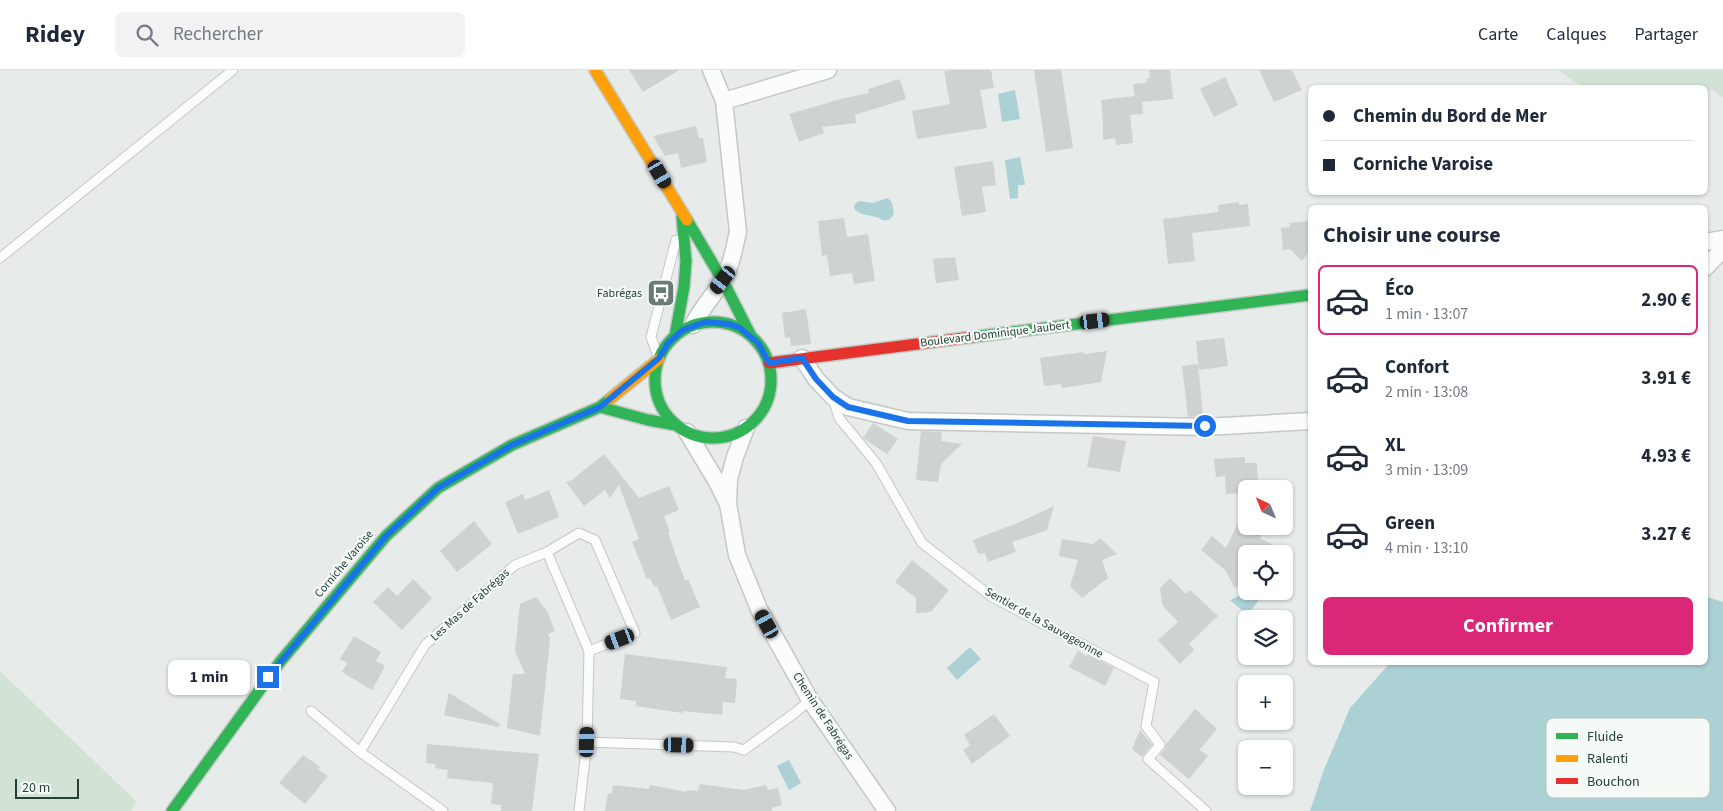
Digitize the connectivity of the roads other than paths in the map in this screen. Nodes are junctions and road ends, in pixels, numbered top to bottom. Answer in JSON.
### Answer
{"nodes":[{"id":1,"x":233,"y":70,"type":"edge"},
{"id":2,"x":595,"y":70,"type":"edge"},
{"id":3,"x":711,"y":70,"type":"edge"},
{"id":4,"x":828,"y":70,"type":"edge"},
{"id":5,"x":724,"y":101,"type":"junction"},
{"id":6,"x":682,"y":213,"type":"junction"},
{"id":7,"x":1723,"y":239,"type":"edge"},
{"id":8,"x":1708,"y":242,"type":"edge"},
{"id":9,"x":1723,"y":249,"type":"edge"},
{"id":10,"x":0,"y":258,"type":"edge"},
{"id":11,"x":1708,"y":265,"type":"edge"},
{"id":12,"x":723,"y":280,"type":"junction"},
{"id":13,"x":1308,"y":295,"type":"edge"},
{"id":14,"x":693,"y":325,"type":"junction"},
{"id":15,"x":750,"y":334,"type":"junction"},
{"id":16,"x":674,"y":336,"type":"junction"},
{"id":17,"x":659,"y":358,"type":"junction"},
{"id":18,"x":802,"y":358,"type":"junction"},
{"id":19,"x":769,"y":363,"type":"junction"},
{"id":20,"x":833,"y":397,"type":"junction"},
{"id":21,"x":600,"y":407,"type":"junction"},
{"id":22,"x":1308,"y":421,"type":"edge"},
{"id":23,"x":746,"y":428,"type":"junction"},
{"id":24,"x":681,"y":429,"type":"junction"},
{"id":25,"x":728,"y":504,"type":"junction"},
{"id":26,"x":547,"y":552,"type":"junction"},
{"id":27,"x":589,"y":651,"type":"junction"},
{"id":28,"x":810,"y":700,"type":"junction"},
{"id":29,"x":311,"y":711,"type":"dead end"},
{"id":30,"x":587,"y":742,"type":"junction"},
{"id":31,"x":360,"y":752,"type":"junction"},
{"id":32,"x":883,"y":810,"type":"edge"},
{"id":33,"x":172,"y":811,"type":"edge"},
{"id":34,"x":443,"y":811,"type":"edge"},
{"id":35,"x":579,"y":811,"type":"edge"},
{"id":36,"x":1206,"y":811,"type":"edge"}],
"edges":[{"from":1,"to":10,"type":"lane"},
{"from":2,"to":6,"type":"street"},
{"from":3,"to":5,"type":"street"},
{"from":4,"to":5,"type":"street"},
{"from":5,"to":12,"type":"street"},
{"from":6,"to":12,"type":"street"},
{"from":6,"to":16,"type":"street"},
{"from":6,"to":17,"type":"lane"},
{"from":7,"to":8,"type":"street"},
{"from":9,"to":11,"type":"street"},
{"from":12,"to":14,"type":"street"},
{"from":12,"to":15,"type":"street"},
{"from":13,"to":18,"type":"street","name":"Boulevard Dominique Jaubert"},
{"from":14,"to":15,"type":"street"},
{"from":14,"to":16,"type":"street"},
{"from":15,"to":19,"type":"street"},
{"from":16,"to":17,"type":"street"},
{"from":17,"to":21,"type":"street","name":"Corniche Varoise"},
{"from":17,"to":24,"type":"street"},
{"from":18,"to":19,"type":"street","name":"Boulevard Dominique Jaubert"},
{"from":18,"to":20,"type":"street"},
{"from":19,"to":23,"type":"street"},
{"from":20,"to":22,"type":"street"},
{"from":20,"to":36,"type":"lane","name":"Sentier de la Sauvageonne"},
{"from":21,"to":24,"type":"street"},
{"from":21,"to":33,"type":"street","name":"Corniche Varoise"},
{"from":23,"to":24,"type":"street"},
{"from":23,"to":25,"type":"street","name":"Chemin de Fabrégas"},
{"from":24,"to":25,"type":"street","name":"Chemin de Fabrégas"},
{"from":25,"to":28,"type":"street","name":"Chemin de Fabrégas"},
{"from":26,"to":27,"type":"lane"},
{"from":26,"to":27,"type":"lane","name":"Les Mas de Fabrégas"},
{"from":26,"to":31,"type":"lane","name":"Les Mas de Fabrégas"},
{"from":27,"to":30,"type":"lane"},
{"from":28,"to":30,"type":"lane"},
{"from":28,"to":32,"type":"street","name":"Chemin de Fabrégas"},
{"from":29,"to":31,"type":"lane"},
{"from":30,"to":35,"type":"lane"},
{"from":31,"to":34,"type":"lane"}]}
